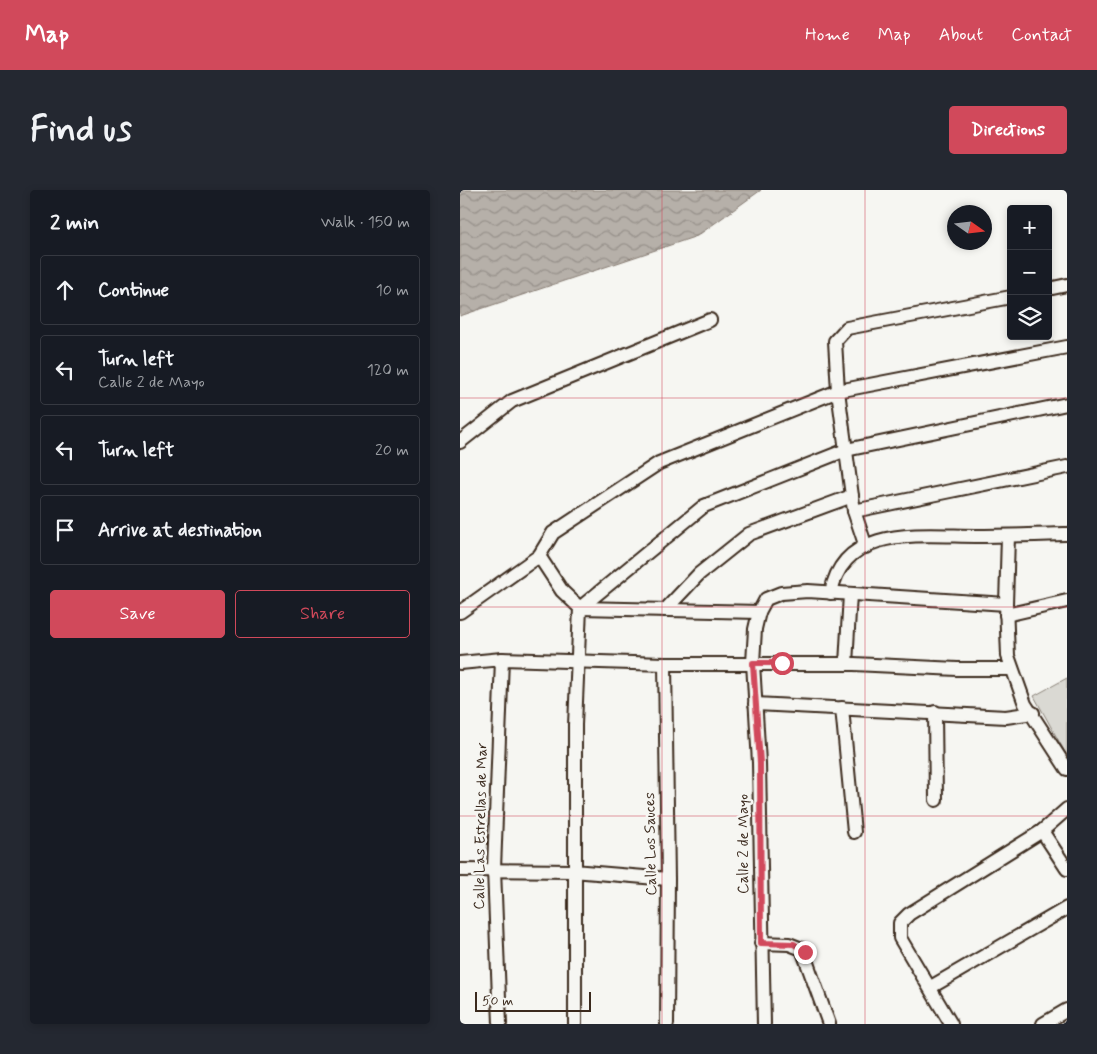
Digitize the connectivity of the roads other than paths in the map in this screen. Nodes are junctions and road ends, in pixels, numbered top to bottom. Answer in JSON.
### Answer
{"nodes":[{"id":1,"x":1067,"y":285,"type":"edge"},
{"id":2,"x":1052,"y":289,"type":"edge"},
{"id":3,"x":1007,"y":298,"type":"edge"},
{"id":4,"x":710,"y":320,"type":"dead end"},
{"id":5,"x":1067,"y":346,"type":"edge"},
{"id":6,"x":838,"y":392,"type":"junction"},
{"id":7,"x":1067,"y":404,"type":"edge"},
{"id":8,"x":460,"y":442,"type":"edge"},
{"id":9,"x":846,"y":450,"type":"junction"},
{"id":10,"x":1067,"y":467,"type":"edge"},
{"id":11,"x":852,"y":496,"type":"junction"},
{"id":12,"x":854,"y":512,"type":"junction"},
{"id":13,"x":1067,"y":534,"type":"edge"},
{"id":14,"x":1008,"y":536,"type":"junction"},
{"id":15,"x":866,"y":547,"type":"junction"},
{"id":16,"x":539,"y":556,"type":"junction"},
{"id":17,"x":831,"y":593,"type":"junction"},
{"id":18,"x":850,"y":594,"type":"junction"},
{"id":19,"x":1067,"y":601,"type":"edge"},
{"id":20,"x":580,"y":608,"type":"junction"},
{"id":21,"x":1006,"y":609,"type":"junction"},
{"id":22,"x":665,"y":610,"type":"junction"},
{"id":23,"x":460,"y":612,"type":"edge"},
{"id":24,"x":759,"y":612,"type":"junction"},
{"id":25,"x":502,"y":659,"type":"junction"},
{"id":26,"x":576,"y":662,"type":"junction"},
{"id":27,"x":460,"y":663,"type":"edge"},
{"id":28,"x":753,"y":663,"type":"junction"},
{"id":29,"x":664,"y":664,"type":"junction"},
{"id":30,"x":846,"y":664,"type":"junction"},
{"id":31,"x":1012,"y":669,"type":"junction"},
{"id":32,"x":755,"y":704,"type":"junction"},
{"id":33,"x":842,"y":708,"type":"junction"},
{"id":34,"x":935,"y":712,"type":"junction"},
{"id":35,"x":1033,"y":713,"type":"junction"},
{"id":36,"x":1067,"y":769,"type":"edge"},
{"id":37,"x":936,"y":800,"type":"dead end"},
{"id":38,"x":1067,"y":809,"type":"edge"},
{"id":39,"x":1042,"y":831,"type":"junction"},
{"id":40,"x":854,"y":832,"type":"dead end"},
{"id":41,"x":494,"y":869,"type":"junction"},
{"id":42,"x":1067,"y":869,"type":"edge"},
{"id":43,"x":460,"y":870,"type":"edge"},
{"id":44,"x":573,"y":871,"type":"junction"},
{"id":45,"x":668,"y":879,"type":"junction"},
{"id":46,"x":1067,"y":908,"type":"edge"},
{"id":47,"x":761,"y":943,"type":"junction"},
{"id":48,"x":931,"y":987,"type":"junction"},
{"id":49,"x":1067,"y":1010,"type":"edge"},
{"id":50,"x":500,"y":1024,"type":"edge"},
{"id":51,"x":575,"y":1024,"type":"edge"},
{"id":52,"x":666,"y":1024,"type":"edge"},
{"id":53,"x":764,"y":1024,"type":"edge"},
{"id":54,"x":829,"y":1024,"type":"edge"},
{"id":55,"x":951,"y":1024,"type":"edge"},
{"id":56,"x":1043,"y":1024,"type":"edge"}],
"edges":[{"from":1,"to":2,"type":"street"},
{"from":3,"to":6,"type":"street"},
{"from":4,"to":8,"type":"street"},
{"from":5,"to":6,"type":"street"},
{"from":6,"to":9,"type":"street"},
{"from":6,"to":16,"type":"street"},
{"from":7,"to":9,"type":"street"},
{"from":9,"to":11,"type":"street"},
{"from":9,"to":20,"type":"street"},
{"from":10,"to":12,"type":"street"},
{"from":11,"to":12,"type":"street"},
{"from":11,"to":22,"type":"street"},
{"from":12,"to":15,"type":"street"},
{"from":13,"to":14,"type":"street"},
{"from":14,"to":15,"type":"street"},
{"from":14,"to":21,"type":"street"},
{"from":15,"to":17,"type":"street"},
{"from":16,"to":20,"type":"street"},
{"from":16,"to":23,"type":"street"},
{"from":17,"to":18,"type":"street"},
{"from":17,"to":24,"type":"street"},
{"from":18,"to":21,"type":"street"},
{"from":18,"to":30,"type":"street"},
{"from":19,"to":21,"type":"street"},
{"from":20,"to":22,"type":"street"},
{"from":20,"to":26,"type":"street"},
{"from":21,"to":31,"type":"street"},
{"from":22,"to":24,"type":"street"},
{"from":24,"to":28,"type":"street","name":"Calle 2 de Mayo"},
{"from":25,"to":26,"type":"street"},
{"from":25,"to":27,"type":"street"},
{"from":25,"to":41,"type":"street","name":"Calle Las Estrellas de Mar"},
{"from":26,"to":29,"type":"street"},
{"from":26,"to":44,"type":"street"},
{"from":28,"to":29,"type":"street"},
{"from":28,"to":30,"type":"street"},
{"from":28,"to":32,"type":"street","name":"Calle 2 de Mayo"},
{"from":29,"to":45,"type":"street","name":"Calle Los Sauces"},
{"from":30,"to":31,"type":"street"},
{"from":31,"to":35,"type":"street"},
{"from":32,"to":33,"type":"street"},
{"from":32,"to":47,"type":"street","name":"Calle 2 de Mayo"},
{"from":33,"to":34,"type":"street"},
{"from":33,"to":40,"type":"street"},
{"from":34,"to":35,"type":"street"},
{"from":34,"to":37,"type":"street"},
{"from":35,"to":36,"type":"street"},
{"from":38,"to":39,"type":"street"},
{"from":39,"to":42,"type":"street"},
{"from":39,"to":48,"type":"street"},
{"from":41,"to":43,"type":"street"},
{"from":41,"to":44,"type":"street"},
{"from":41,"to":50,"type":"street","name":"Calle Las Estrellas de Mar"},
{"from":44,"to":45,"type":"street"},
{"from":44,"to":51,"type":"street"},
{"from":45,"to":52,"type":"street","name":"Calle Los Sauces"},
{"from":46,"to":48,"type":"street"},
{"from":47,"to":53,"type":"street","name":"Calle 2 de Mayo"},
{"from":47,"to":54,"type":"street"},
{"from":48,"to":55,"type":"street"},
{"from":49,"to":56,"type":"street"}]}
